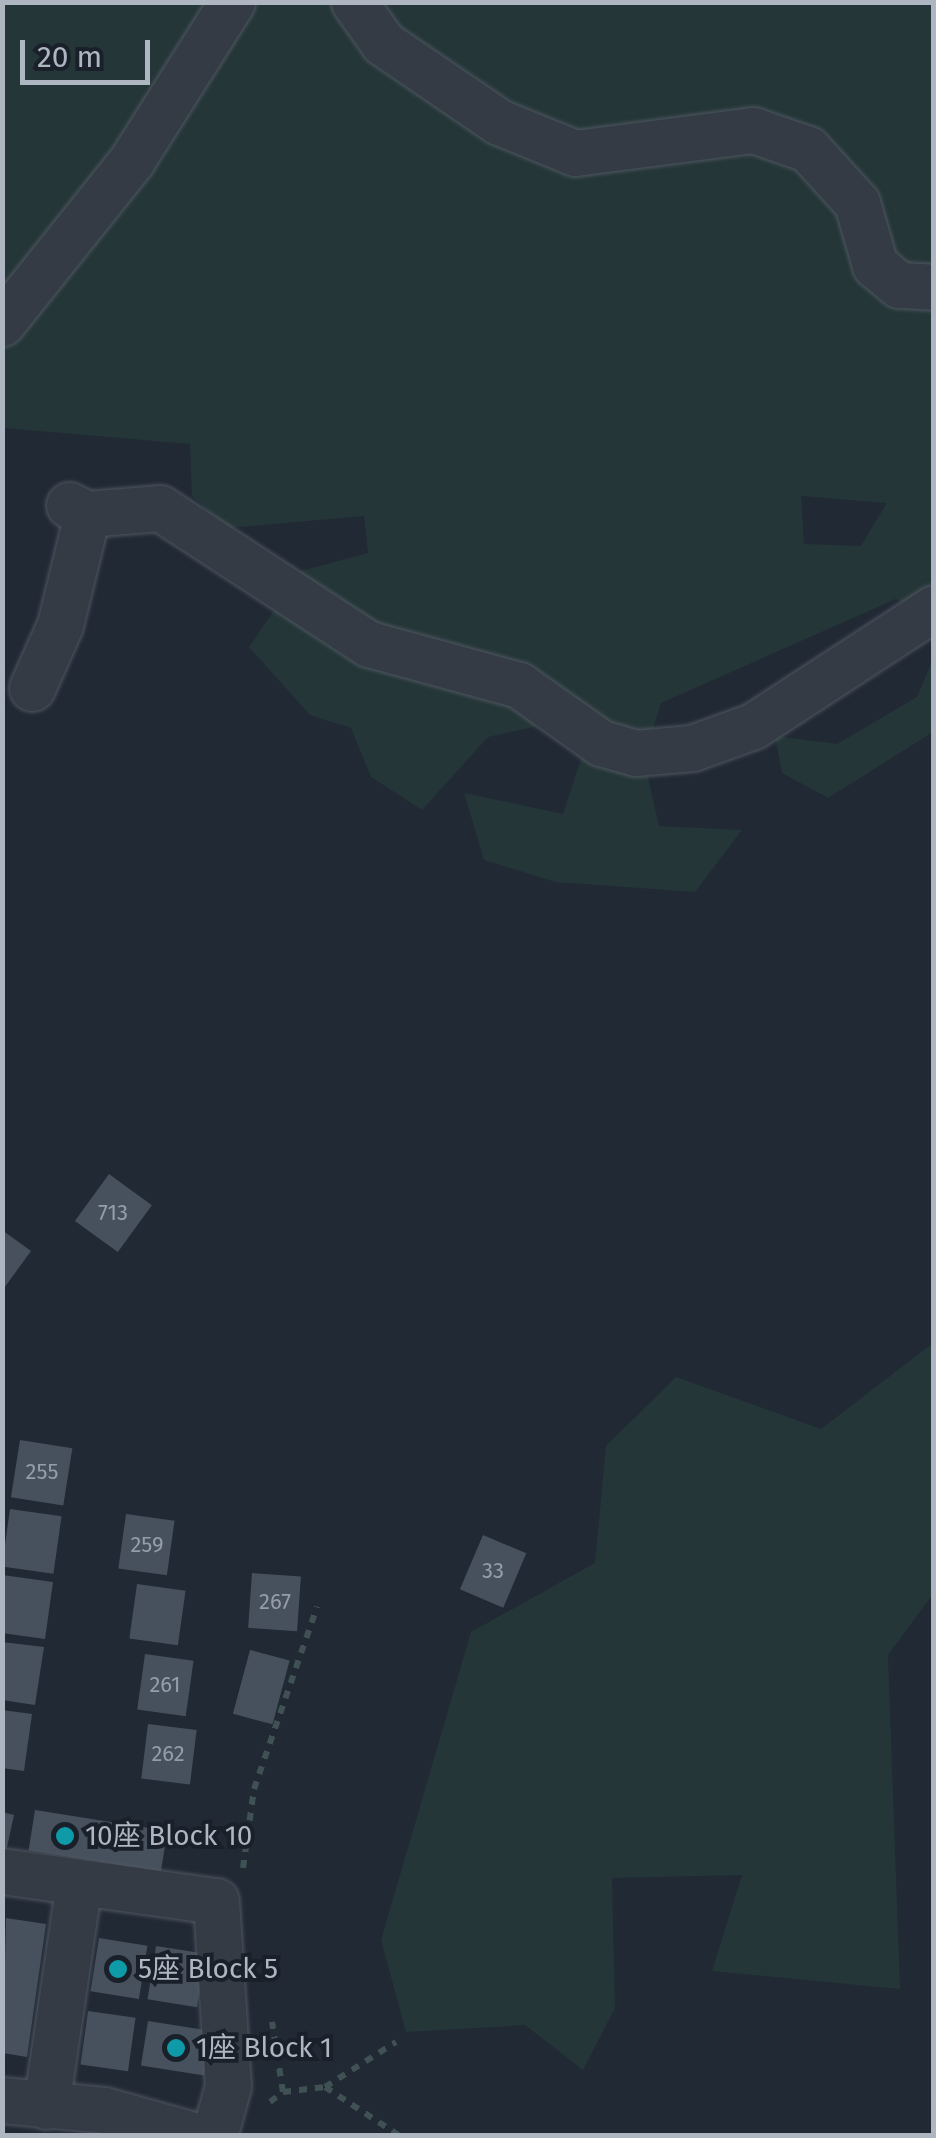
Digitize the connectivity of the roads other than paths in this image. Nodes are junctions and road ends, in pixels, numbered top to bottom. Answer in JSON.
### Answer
{"nodes":[{"id":1,"x":232,"y":2,"type":"edge"},
{"id":2,"x":354,"y":2,"type":"edge"},
{"id":3,"x":934,"y":287,"type":"edge"},
{"id":4,"x":2,"y":323,"type":"edge"},
{"id":5,"x":934,"y":608,"type":"edge"},
{"id":6,"x":32,"y":688,"type":"dead end"},
{"id":7,"x":2,"y":1871,"type":"edge"},
{"id":8,"x":79,"y":1882,"type":"junction"},
{"id":9,"x":24,"y":2103,"type":"edge"},
{"id":10,"x":232,"y":2125,"type":"edge"},
{"id":11,"x":197,"y":2136,"type":"edge"}],
"edges":[{"from":1,"to":4,"type":"street"},
{"from":2,"to":3,"type":"street"},
{"from":5,"to":6,"type":"street"},
{"from":7,"to":8,"type":"street"},
{"from":8,"to":9,"type":"street"},
{"from":8,"to":10,"type":"street"},
{"from":9,"to":11,"type":"street"}]}
